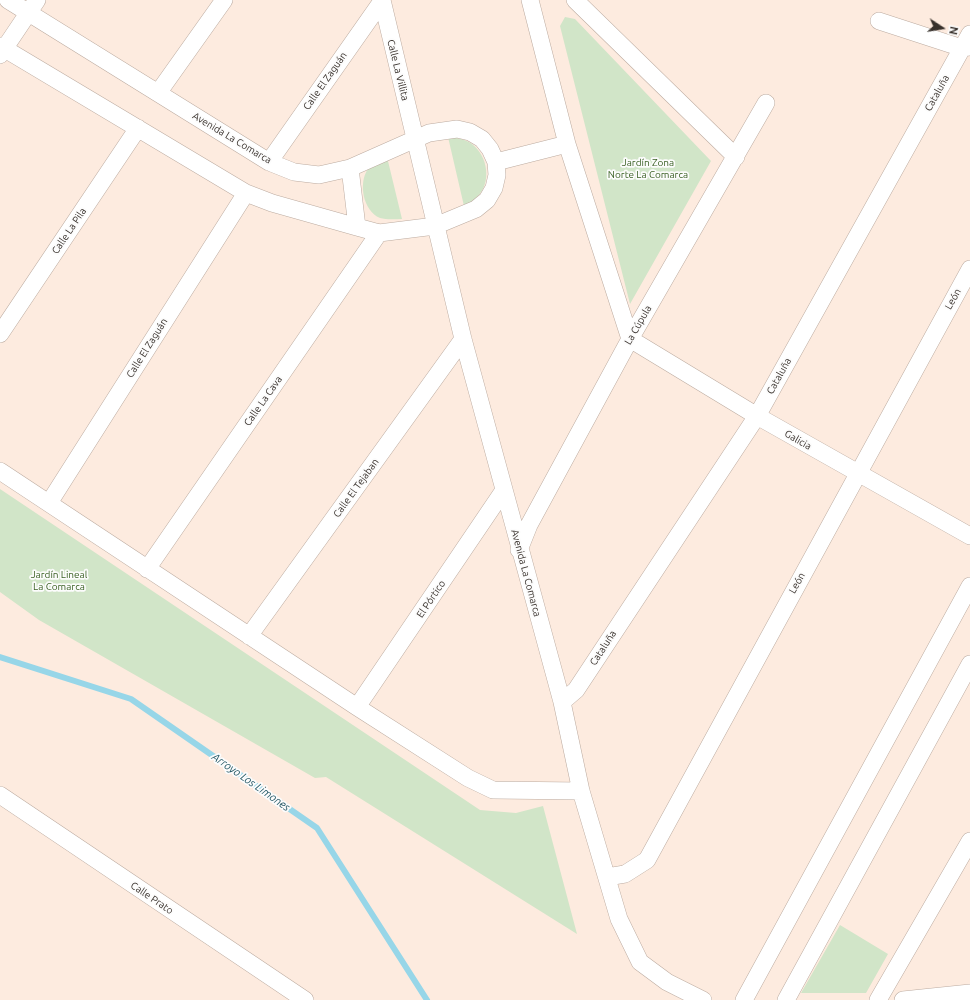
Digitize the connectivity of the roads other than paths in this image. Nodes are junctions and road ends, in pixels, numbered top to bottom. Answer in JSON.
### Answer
{"nodes":[{"id":1,"x":8,"y":0,"type":"edge"},
{"id":2,"x":224,"y":0,"type":"edge"},
{"id":3,"x":530,"y":0,"type":"edge"},
{"id":4,"x":575,"y":0,"type":"edge"},
{"id":5,"x":382,"y":1,"type":"edge"},
{"id":6,"x":33,"y":7,"type":"edge"},
{"id":7,"x":880,"y":21,"type":"dead end"},
{"id":8,"x":967,"y":43,"type":"edge"},
{"id":9,"x":1,"y":50,"type":"edge"},
{"id":10,"x":158,"y":93,"type":"junction"},
{"id":11,"x":766,"y":103,"type":"dead end"},
{"id":12,"x":138,"y":128,"type":"junction"},
{"id":13,"x":415,"y":140,"type":"junction"},
{"id":14,"x":567,"y":144,"type":"junction"},
{"id":15,"x":736,"y":157,"type":"junction"},
{"id":16,"x":269,"y":162,"type":"junction"},
{"id":17,"x":496,"y":162,"type":"junction"},
{"id":18,"x":350,"y":168,"type":"junction"},
{"id":19,"x":246,"y":193,"type":"junction"},
{"id":20,"x":434,"y":226,"type":"junction"},
{"id":21,"x":357,"y":227,"type":"junction"},
{"id":22,"x":379,"y":233,"type":"junction"},
{"id":23,"x":970,"y":269,"type":"edge"},
{"id":24,"x":0,"y":334,"type":"edge"},
{"id":25,"x":462,"y":339,"type":"junction"},
{"id":26,"x":630,"y":339,"type":"junction"},
{"id":27,"x":757,"y":416,"type":"junction"},
{"id":28,"x":0,"y":471,"type":"edge"},
{"id":29,"x":857,"y":474,"type":"junction"},
{"id":30,"x":504,"y":490,"type":"junction"},
{"id":31,"x":49,"y":503,"type":"junction"},
{"id":32,"x":970,"y":536,"type":"edge"},
{"id":33,"x":519,"y":550,"type":"junction"},
{"id":34,"x":147,"y":569,"type":"junction"},
{"id":35,"x":970,"y":586,"type":"edge"},
{"id":36,"x":249,"y":636,"type":"junction"},
{"id":37,"x":970,"y":664,"type":"edge"},
{"id":38,"x":562,"y":702,"type":"junction"},
{"id":39,"x":357,"y":707,"type":"junction"},
{"id":40,"x":581,"y":791,"type":"junction"},
{"id":41,"x":0,"y":796,"type":"edge"},
{"id":42,"x":970,"y":841,"type":"edge"},
{"id":43,"x":607,"y":877,"type":"junction"},
{"id":44,"x":970,"y":994,"type":"edge"},
{"id":45,"x":305,"y":1000,"type":"edge"},
{"id":46,"x":703,"y":1000,"type":"edge"},
{"id":47,"x":744,"y":1000,"type":"edge"},
{"id":48,"x":786,"y":1000,"type":"edge"},
{"id":49,"x":878,"y":1000,"type":"edge"},
{"id":50,"x":903,"y":1000,"type":"edge"}],
"edges":[{"from":1,"to":6,"type":"street","name":"Avenida La Comarca"},
{"from":2,"to":10,"type":"street"},
{"from":3,"to":14,"type":"street"},
{"from":4,"to":15,"type":"street"},
{"from":5,"to":13,"type":"street","name":"Calle La Villita"},
{"from":5,"to":16,"type":"street","name":"Calle El Zaguán"},
{"from":6,"to":9,"type":"street"},
{"from":6,"to":10,"type":"street","name":"Avenida La Comarca"},
{"from":7,"to":8,"type":"street"},
{"from":8,"to":27,"type":"street","name":"Cataluña"},
{"from":9,"to":12,"type":"street"},
{"from":10,"to":16,"type":"street","name":"Avenida La Comarca"},
{"from":11,"to":15,"type":"street","name":"La Cúpula"},
{"from":12,"to":19,"type":"street"},
{"from":12,"to":24,"type":"street","name":"Calle La Pila"},
{"from":13,"to":17,"type":"street"},
{"from":13,"to":18,"type":"street","name":"Avenida La Comarca"},
{"from":13,"to":20,"type":"street","name":"Avenida La Comarca"},
{"from":14,"to":17,"type":"street"},
{"from":14,"to":26,"type":"street"},
{"from":15,"to":26,"type":"street","name":"La Cúpula"},
{"from":16,"to":18,"type":"street","name":"Avenida La Comarca"},
{"from":17,"to":20,"type":"street"},
{"from":18,"to":21,"type":"street"},
{"from":19,"to":21,"type":"street"},
{"from":19,"to":31,"type":"street","name":"Calle El Zaguán"},
{"from":20,"to":22,"type":"street"},
{"from":20,"to":25,"type":"street","name":"Avenida La Comarca"},
{"from":21,"to":22,"type":"street"},
{"from":22,"to":34,"type":"street","name":"Calle La Cava"},
{"from":23,"to":29,"type":"street","name":"León"},
{"from":25,"to":30,"type":"street","name":"Avenida La Comarca"},
{"from":25,"to":36,"type":"street","name":"Calle El Tejaban"},
{"from":26,"to":27,"type":"street","name":"Galicia"},
{"from":26,"to":33,"type":"street","name":"La Cúpula"},
{"from":27,"to":29,"type":"street","name":"Galicia"},
{"from":27,"to":38,"type":"street","name":"Cataluña"},
{"from":28,"to":31,"type":"street"},
{"from":29,"to":32,"type":"street","name":"Galicia"},
{"from":29,"to":43,"type":"street","name":"León"},
{"from":30,"to":33,"type":"street","name":"Avenida La Comarca"},
{"from":30,"to":39,"type":"street","name":"El Pórtico"},
{"from":31,"to":34,"type":"street"},
{"from":33,"to":38,"type":"street","name":"Avenida La Comarca"},
{"from":34,"to":36,"type":"street"},
{"from":35,"to":47,"type":"street"},
{"from":36,"to":39,"type":"street"},
{"from":37,"to":48,"type":"street"},
{"from":38,"to":40,"type":"street","name":"Avenida La Comarca"},
{"from":39,"to":40,"type":"street"},
{"from":40,"to":43,"type":"street","name":"Avenida La Comarca"},
{"from":41,"to":45,"type":"street","name":"Calle Prato"},
{"from":42,"to":49,"type":"street"},
{"from":43,"to":46,"type":"street","name":"Avenida La Comarca"},
{"from":44,"to":50,"type":"street"}]}
